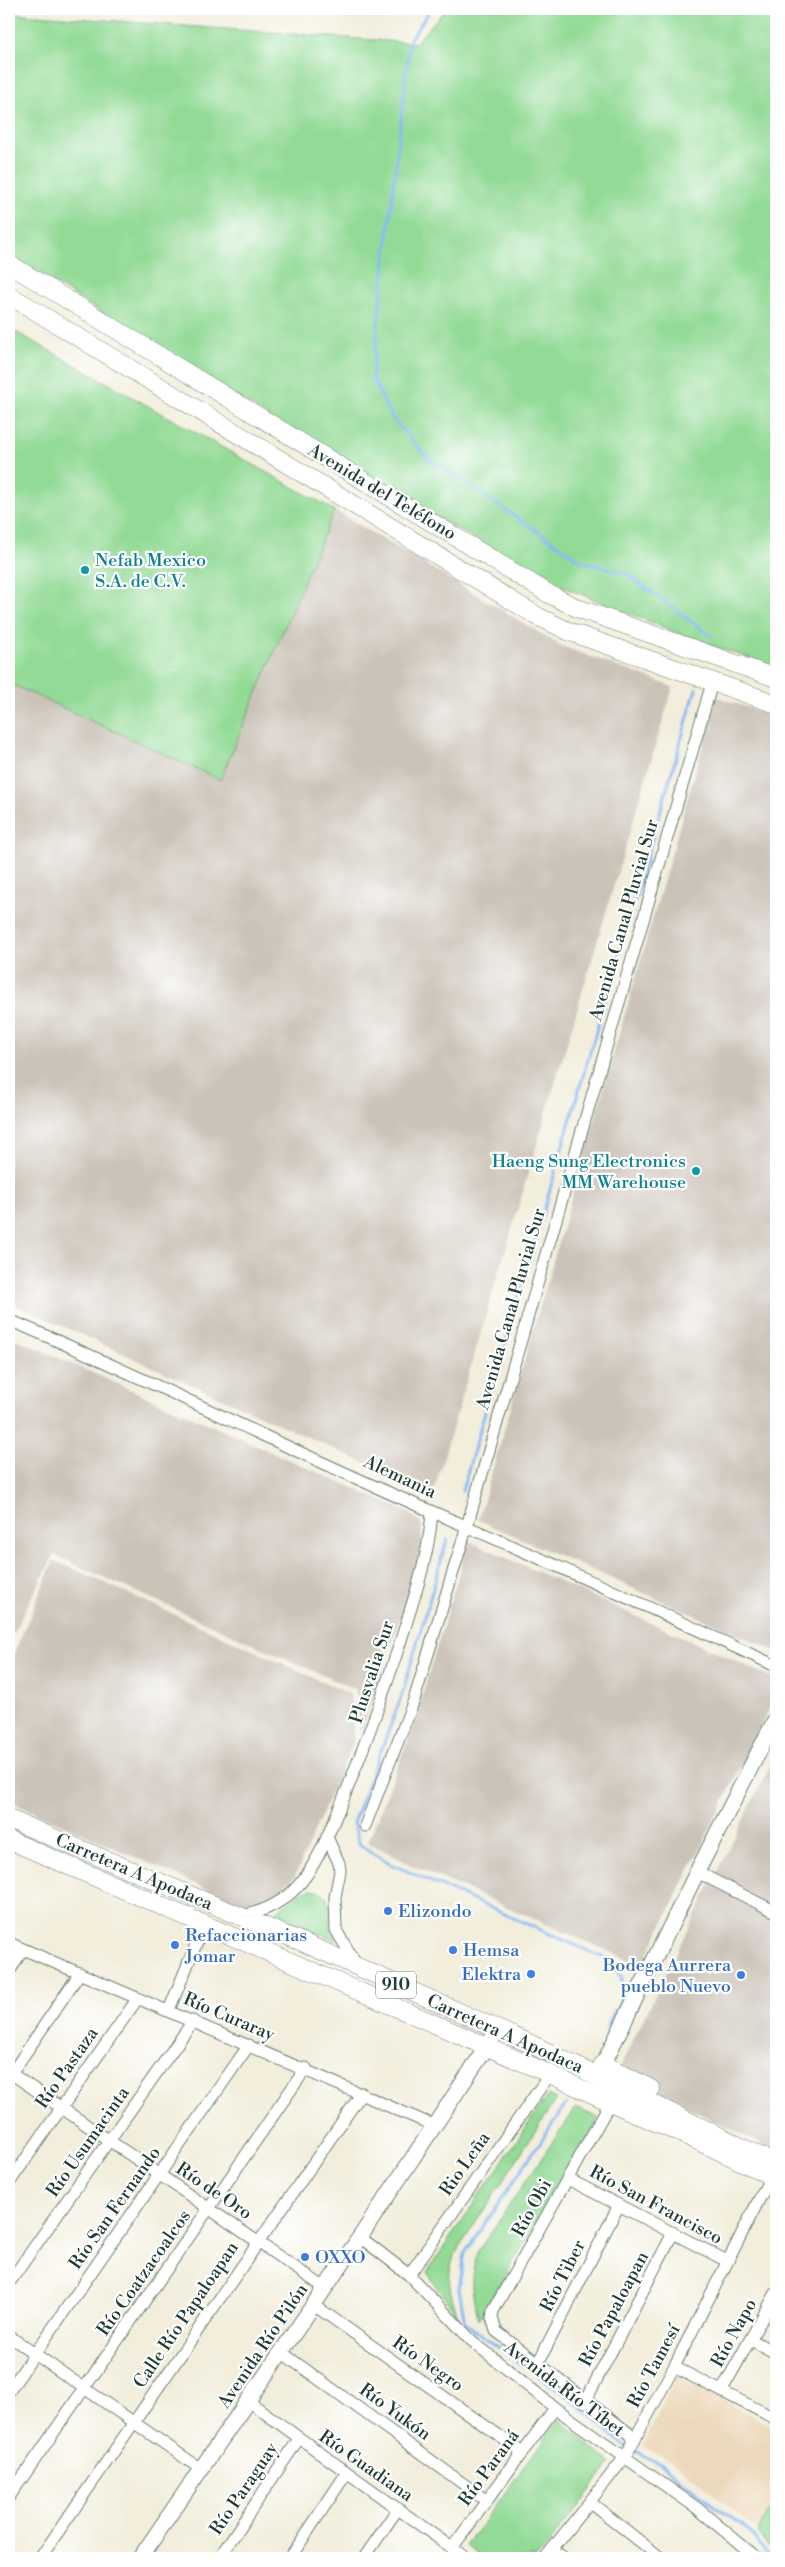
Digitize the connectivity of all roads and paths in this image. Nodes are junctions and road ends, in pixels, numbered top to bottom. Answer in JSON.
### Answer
{"nodes":[{"id":1,"x":9,"y":264,"type":"edge"},
{"id":2,"x":9,"y":295,"type":"edge"},
{"id":3,"x":704,"y":654,"type":"junction"},
{"id":4,"x":776,"y":678,"type":"edge"},
{"id":5,"x":705,"y":680,"type":"junction"},
{"id":6,"x":776,"y":704,"type":"edge"},
{"id":7,"x":9,"y":1320,"type":"edge"},
{"id":8,"x":432,"y":1512,"type":"junction"},
{"id":9,"x":467,"y":1526,"type":"junction"},
{"id":10,"x":776,"y":1666,"type":"edge"},
{"id":11,"x":776,"y":1718,"type":"edge"},
{"id":12,"x":9,"y":1819,"type":"edge"},
{"id":13,"x":365,"y":1826,"type":"dead end"},
{"id":14,"x":327,"y":1837,"type":"junction"},
{"id":15,"x":9,"y":1840,"type":"edge"},
{"id":16,"x":9,"y":1850,"type":"edge"},
{"id":17,"x":697,"y":1872,"type":"junction"},
{"id":18,"x":776,"y":1912,"type":"edge"},
{"id":19,"x":239,"y":1916,"type":"junction"},
{"id":20,"x":202,"y":1929,"type":"junction"},
{"id":21,"x":9,"y":1943,"type":"edge"},
{"id":22,"x":23,"y":1949,"type":"junction"},
{"id":23,"x":362,"y":1970,"type":"junction"},
{"id":24,"x":9,"y":1972,"type":"edge"},
{"id":25,"x":80,"y":1973,"type":"junction"},
{"id":26,"x":138,"y":1998,"type":"junction"},
{"id":27,"x":169,"y":2010,"type":"junction"},
{"id":28,"x":193,"y":2021,"type":"junction"},
{"id":29,"x":498,"y":2030,"type":"junction"},
{"id":30,"x":249,"y":2045,"type":"junction"},
{"id":31,"x":489,"y":2047,"type":"junction"},
{"id":32,"x":306,"y":2068,"type":"junction"},
{"id":33,"x":600,"y":2070,"type":"junction"},
{"id":34,"x":10,"y":2074,"type":"edge"},
{"id":35,"x":550,"y":2074,"type":"junction"},
{"id":36,"x":362,"y":2093,"type":"junction"},
{"id":37,"x":610,"y":2103,"type":"junction"},
{"id":38,"x":61,"y":2107,"type":"junction"},
{"id":39,"x":434,"y":2126,"type":"junction"},
{"id":40,"x":110,"y":2142,"type":"junction"},
{"id":41,"x":776,"y":2152,"type":"edge"},
{"id":42,"x":159,"y":2176,"type":"junction"},
{"id":43,"x":568,"y":2179,"type":"junction"},
{"id":44,"x":773,"y":2180,"type":"edge"},
{"id":45,"x":9,"y":2183,"type":"edge"},
{"id":46,"x":619,"y":2206,"type":"junction"},
{"id":47,"x":210,"y":2209,"type":"junction"},
{"id":48,"x":673,"y":2233,"type":"junction"},
{"id":49,"x":360,"y":2237,"type":"junction"},
{"id":50,"x":257,"y":2242,"type":"junction"},
{"id":51,"x":727,"y":2262,"type":"junction"},
{"id":52,"x":409,"y":2275,"type":"junction"},
{"id":53,"x":9,"y":2283,"type":"edge"},
{"id":54,"x":325,"y":2288,"type":"junction"},
{"id":55,"x":776,"y":2293,"type":"edge"},
{"id":56,"x":314,"y":2305,"type":"junction"},
{"id":57,"x":9,"y":2336,"type":"edge"},
{"id":58,"x":751,"y":2340,"type":"junction"},
{"id":59,"x":281,"y":2352,"type":"junction"},
{"id":60,"x":776,"y":2352,"type":"edge"},
{"id":61,"x":34,"y":2354,"type":"junction"},
{"id":62,"x":538,"y":2364,"type":"junction"},
{"id":63,"x":674,"y":2367,"type":"junction"},
{"id":64,"x":84,"y":2388,"type":"junction"},
{"id":65,"x":722,"y":2390,"type":"junction"},
{"id":66,"x":9,"y":2391,"type":"edge"},
{"id":67,"x":248,"y":2401,"type":"junction"},
{"id":68,"x":585,"y":2402,"type":"junction"},
{"id":69,"x":555,"y":2408,"type":"junction"},
{"id":70,"x":776,"y":2419,"type":"edge"},
{"id":71,"x":134,"y":2422,"type":"junction"},
{"id":72,"x":298,"y":2440,"type":"junction"},
{"id":73,"x":634,"y":2441,"type":"junction"},
{"id":74,"x":522,"y":2452,"type":"junction"},
{"id":75,"x":626,"y":2455,"type":"junction"},
{"id":76,"x":201,"y":2469,"type":"junction"},
{"id":77,"x":346,"y":2474,"type":"junction"},
{"id":78,"x":9,"y":2497,"type":"edge"},
{"id":79,"x":487,"y":2501,"type":"junction"},
{"id":80,"x":590,"y":2502,"type":"junction"},
{"id":81,"x":397,"y":2510,"type":"junction"},
{"id":82,"x":452,"y":2548,"type":"junction"},
{"id":83,"x":552,"y":2549,"type":"junction"},
{"id":84,"x":40,"y":2558,"type":"edge"},
{"id":85,"x":140,"y":2558,"type":"edge"},
{"id":86,"x":218,"y":2558,"type":"edge"},
{"id":87,"x":290,"y":2558,"type":"edge"},
{"id":88,"x":364,"y":2558,"type":"edge"},
{"id":89,"x":466,"y":2558,"type":"edge"},
{"id":90,"x":545,"y":2558,"type":"edge"},
{"id":91,"x":564,"y":2558,"type":"edge"},
{"id":92,"x":661,"y":2558,"type":"edge"},
{"id":93,"x":757,"y":2558,"type":"edge"}],
"edges":[{"from":1,"to":3,"type":"main road","name":"Avenida del Teléfono"},
{"from":2,"to":5,"type":"main road","name":"Avenida del Teléfono"},
{"from":3,"to":4,"type":"main road","name":"Avenida del Teléfono"},
{"from":3,"to":5,"type":"main road"},
{"from":5,"to":6,"type":"main road","name":"Avenida del Teléfono"},
{"from":5,"to":9,"type":"street","name":"Avenida Canal Pluvial Sur"},
{"from":7,"to":8,"type":"street","name":"Alemania"},
{"from":8,"to":9,"type":"street","name":"Alemania"},
{"from":8,"to":14,"type":"street","name":"Plusvalia Sur"},
{"from":9,"to":10,"type":"street","name":"Alemania"},
{"from":9,"to":13,"type":"street","name":"Avenida Canal Pluvial Sur"},
{"from":11,"to":17,"type":"main road"},
{"from":12,"to":19,"type":"main road","name":"Carretera A Apodaca","number":"910"},
{"from":14,"to":19,"type":"street","name":"Plusvalia Sur"},
{"from":14,"to":23,"type":"street"},
{"from":15,"to":20,"type":"main road","name":"Carretera A Apodaca","number":"910"},
{"from":16,"to":20,"type":"main road"},
{"from":17,"to":18,"type":"street"},
{"from":17,"to":33,"type":"main road"},
{"from":19,"to":23,"type":"main road","name":"Carretera A Apodaca","number":"910"},
{"from":20,"to":27,"type":"street"},
{"from":20,"to":31,"type":"main road","name":"Carretera A Apodaca","number":"910"},
{"from":21,"to":22,"type":"street","name":"Río Curaray"},
{"from":22,"to":24,"type":"street"},
{"from":22,"to":25,"type":"street","name":"Río Curaray"},
{"from":23,"to":29,"type":"main road","name":"Carretera A Apodaca","number":"910"},
{"from":25,"to":26,"type":"street","name":"Río Curaray"},
{"from":25,"to":34,"type":"street"},
{"from":26,"to":27,"type":"street","name":"Río Curaray"},
{"from":26,"to":38,"type":"street","name":"Río Pastaza"},
{"from":27,"to":28,"type":"street","name":"Río Curaray"},
{"from":28,"to":30,"type":"street","name":"Río Curaray"},
{"from":28,"to":40,"type":"street","name":"Río Usumacinta"},
{"from":29,"to":31,"type":"main road","name":"Avenida Río Pilón"},
{"from":29,"to":33,"type":"main road","name":"Carretera A Apodaca","number":"910"},
{"from":30,"to":32,"type":"street","name":"Río Curaray"},
{"from":30,"to":42,"type":"street","name":"Río San Fernando"},
{"from":31,"to":35,"type":"main road","name":"Carretera A Apodaca","number":"910"},
{"from":31,"to":39,"type":"main road","name":"Avenida Río Pilón"},
{"from":32,"to":36,"type":"street","name":"Río Curaray"},
{"from":32,"to":47,"type":"street","name":"Río Coatzacoalcos"},
{"from":33,"to":41,"type":"main road"},
{"from":33,"to":44,"type":"main road","name":"Carretera A Apodaca","number":"910"},
{"from":34,"to":38,"type":"street","name":"Río de Oro"},
{"from":35,"to":37,"type":"main road","name":"Carretera A Apodaca","number":"910"},
{"from":35,"to":52,"type":"street","name":"Rio Leña"},
{"from":36,"to":39,"type":"street","name":"Río Curaray"},
{"from":36,"to":50,"type":"street","name":"Calle Río Papaloapan"},
{"from":37,"to":43,"type":"street","name":"Río Obi"},
{"from":37,"to":44,"type":"main road","name":"Carretera A Apodaca","number":"910"},
{"from":38,"to":40,"type":"street","name":"Río de Oro"},
{"from":38,"to":45,"type":"street","name":"Río Pastaza"},
{"from":39,"to":49,"type":"main road","name":"Avenida Río Pilón"},
{"from":40,"to":42,"type":"street","name":"Río de Oro"},
{"from":40,"to":53,"type":"street","name":"Río Usumacinta"},
{"from":42,"to":47,"type":"street","name":"Río de Oro"},
{"from":42,"to":61,"type":"street","name":"Río San Fernando"},
{"from":43,"to":46,"type":"street","name":"Río San Francisco"},
{"from":43,"to":62,"type":"street","name":"Río Obi"},
{"from":44,"to":51,"type":"street","name":"Río Tamesí"},
{"from":46,"to":48,"type":"street","name":"Río San Francisco"},
{"from":46,"to":62,"type":"street","name":"Río Tiber"},
{"from":47,"to":50,"type":"street","name":"Río de Oro"},
{"from":47,"to":64,"type":"street","name":"Río Coatzacoalcos"},
{"from":48,"to":51,"type":"street","name":"Río San Francisco"},
{"from":48,"to":68,"type":"street","name":"Río Papaloapan"},
{"from":49,"to":52,"type":"street","name":"Avenida Río Tíbet"},
{"from":49,"to":54,"type":"main road","name":"Avenida Río Pilón"},
{"from":50,"to":54,"type":"street","name":"Río de Oro"},
{"from":50,"to":71,"type":"street","name":"Calle Río Papaloapan"},
{"from":51,"to":63,"type":"street","name":"Río Tamesí"},
{"from":52,"to":69,"type":"street","name":"Avenida Río Tíbet"},
{"from":54,"to":56,"type":"main road","name":"Avenida Río Pilón"},
{"from":55,"to":58,"type":"street","name":"Río Napo"},
{"from":56,"to":59,"type":"main road","name":"Avenida Río Pilón"},
{"from":56,"to":74,"type":"street","name":"Río Negro"},
{"from":57,"to":61,"type":"street"},
{"from":58,"to":60,"type":"street"},
{"from":58,"to":65,"type":"street","name":"Río Napo"},
{"from":59,"to":67,"type":"main road","name":"Avenida Río Pilón"},
{"from":59,"to":79,"type":"street","name":"Río Yukón"},
{"from":61,"to":64,"type":"street"},
{"from":61,"to":66,"type":"street","name":"Río San Fernando"},
{"from":62,"to":68,"type":"street"},
{"from":63,"to":65,"type":"street"},
{"from":63,"to":73,"type":"street","name":"Río Tamesí"},
{"from":64,"to":71,"type":"street"},
{"from":64,"to":78,"type":"street","name":"Río Coatzacoalcos"},
{"from":65,"to":70,"type":"street"},
{"from":67,"to":72,"type":"street","name":"Río Guadiana"},
{"from":67,"to":76,"type":"main road","name":"Avenida Río Pilón"},
{"from":68,"to":73,"type":"street"},
{"from":69,"to":74,"type":"street","name":"Río Paraná"},
{"from":69,"to":75,"type":"street","name":"Avenida Río Tíbet"},
{"from":71,"to":76,"type":"street"},
{"from":71,"to":84,"type":"street","name":"Calle Río Papaloapan"},
{"from":72,"to":77,"type":"street","name":"Río Guadiana"},
{"from":72,"to":86,"type":"street","name":"Río Paraguay"},
{"from":73,"to":75,"type":"street","name":"Río Tamesí"},
{"from":74,"to":79,"type":"street","name":"Río Paraná"},
{"from":75,"to":80,"type":"street","name":"Río Tamesí"},
{"from":75,"to":93,"type":"street","name":"Avenida Río Tíbet"},
{"from":76,"to":85,"type":"main road","name":"Avenida Río Pilón"},
{"from":77,"to":81,"type":"street","name":"Río Guadiana"},
{"from":77,"to":87,"type":"street"},
{"from":79,"to":82,"type":"street","name":"Río Paraná"},
{"from":80,"to":83,"type":"street","name":"Río Tamesí"},
{"from":80,"to":92,"type":"street"},
{"from":81,"to":82,"type":"street","name":"Río Guadiana"},
{"from":81,"to":88,"type":"street"},
{"from":82,"to":89,"type":"street","name":"Río Guadiana"},
{"from":83,"to":90,"type":"street","name":"Río Tamesí"},
{"from":83,"to":91,"type":"street"}]}
